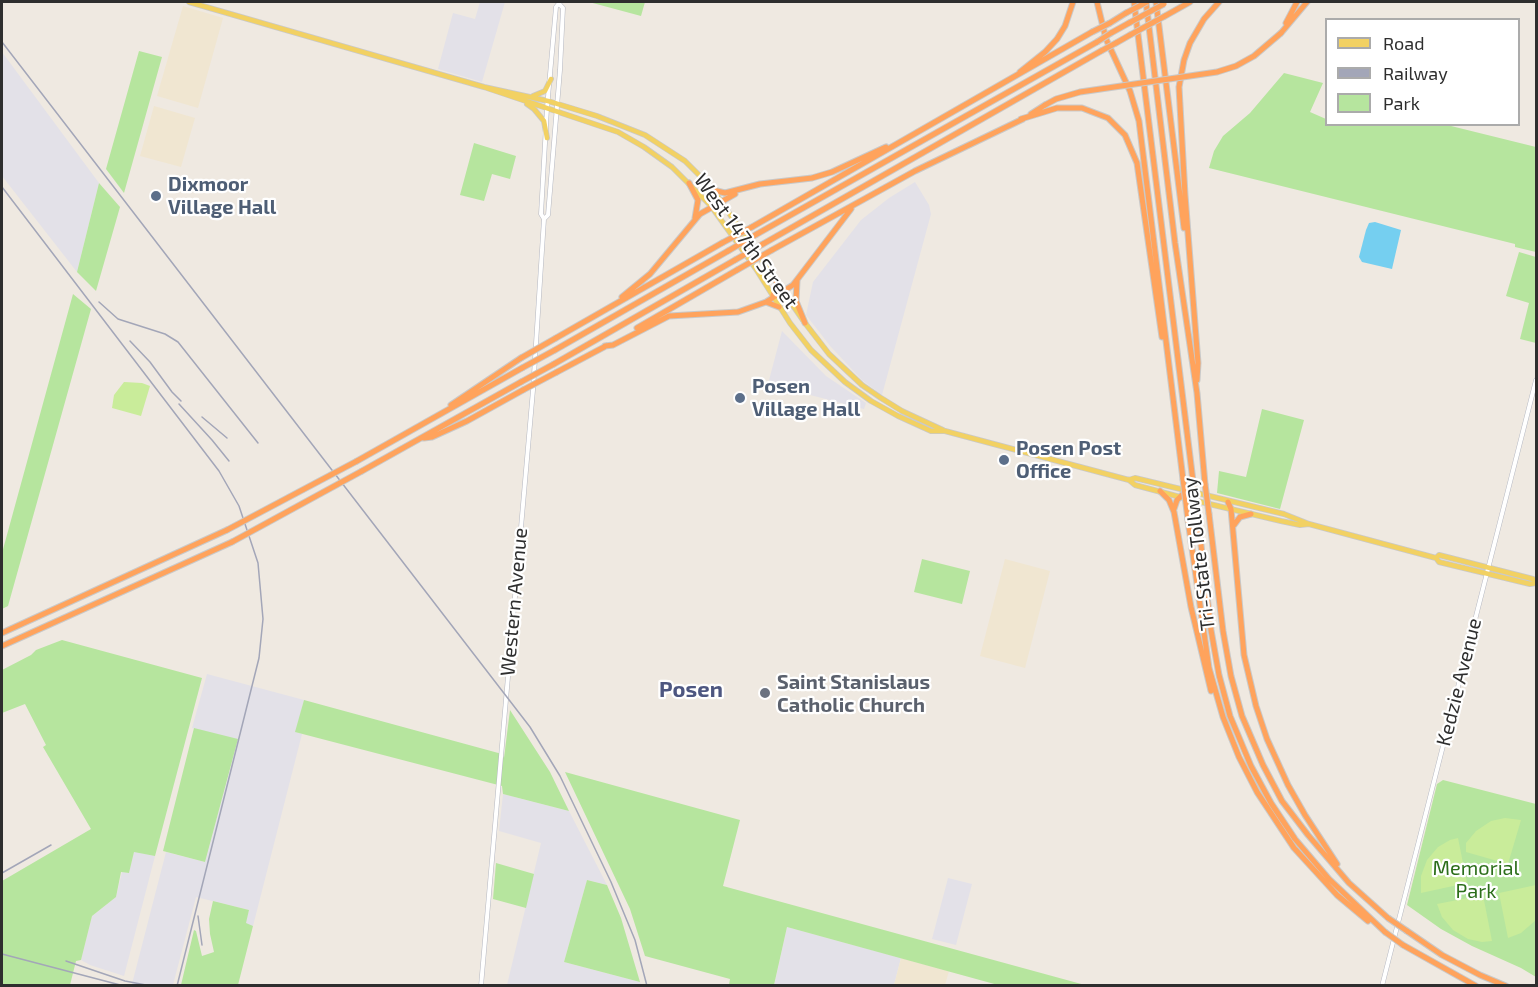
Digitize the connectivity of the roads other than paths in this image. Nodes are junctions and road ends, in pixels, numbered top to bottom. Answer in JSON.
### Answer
{"nodes":[{"id":1,"x":189,"y":2,"type":"edge"},
{"id":2,"x":1073,"y":2,"type":"edge"},
{"id":3,"x":1097,"y":2,"type":"edge"},
{"id":4,"x":1134,"y":2,"type":"edge"},
{"id":5,"x":1147,"y":2,"type":"edge"},
{"id":6,"x":1156,"y":2,"type":"edge"},
{"id":7,"x":1190,"y":2,"type":"edge"},
{"id":8,"x":1219,"y":2,"type":"edge"},
{"id":9,"x":1297,"y":2,"type":"edge"},
{"id":10,"x":1307,"y":2,"type":"edge"},
{"id":11,"x":560,"y":3,"type":"edge"},
{"id":12,"x":1166,"y":3,"type":"edge"},
{"id":13,"x":1281,"y":33,"type":"junction"},
{"id":14,"x":1015,"y":77,"type":"junction"},
{"id":15,"x":551,"y":79,"type":"junction"},
{"id":16,"x":520,"y":97,"type":"junction"},
{"id":17,"x":548,"y":101,"type":"junction"},
{"id":18,"x":557,"y":104,"type":"junction"},
{"id":19,"x":547,"y":108,"type":"junction"},
{"id":20,"x":1046,"y":108,"type":"junction"},
{"id":21,"x":556,"y":111,"type":"junction"},
{"id":22,"x":547,"y":138,"type":"junction"},
{"id":23,"x":881,"y":150,"type":"junction"},
{"id":24,"x":689,"y":183,"type":"junction"},
{"id":25,"x":713,"y":190,"type":"junction"},
{"id":26,"x":742,"y":190,"type":"junction"},
{"id":27,"x":721,"y":201,"type":"junction"},
{"id":28,"x":854,"y":205,"type":"junction"},
{"id":29,"x":711,"y":206,"type":"junction"},
{"id":30,"x":544,"y":219,"type":"junction"},
{"id":31,"x":694,"y":221,"type":"junction"},
{"id":32,"x":1188,"y":250,"type":"junction"},
{"id":33,"x":776,"y":280,"type":"junction"},
{"id":34,"x":797,"y":280,"type":"junction"},
{"id":35,"x":783,"y":291,"type":"junction"},
{"id":36,"x":772,"y":297,"type":"junction"},
{"id":37,"x":766,"y":302,"type":"junction"},
{"id":38,"x":617,"y":303,"type":"junction"},
{"id":39,"x":779,"y":307,"type":"junction"},
{"id":40,"x":805,"y":322,"type":"junction"},
{"id":41,"x":605,"y":346,"type":"junction"},
{"id":42,"x":1169,"y":368,"type":"junction"},
{"id":43,"x":1536,"y":380,"type":"edge"},
{"id":44,"x":1197,"y":393,"type":"junction"},
{"id":45,"x":441,"y":414,"type":"junction"},
{"id":46,"x":945,"y":431,"type":"junction"},
{"id":47,"x":420,"y":439,"type":"junction"},
{"id":48,"x":1129,"y":480,"type":"junction"},
{"id":49,"x":1160,"y":491,"type":"junction"},
{"id":50,"x":1186,"y":491,"type":"junction"},
{"id":51,"x":1180,"y":497,"type":"junction"},
{"id":52,"x":1228,"y":502,"type":"junction"},
{"id":53,"x":1231,"y":509,"type":"junction"},
{"id":54,"x":1174,"y":512,"type":"junction"},
{"id":55,"x":1251,"y":514,"type":"junction"},
{"id":56,"x":1309,"y":524,"type":"junction"},
{"id":57,"x":1233,"y":530,"type":"junction"},
{"id":58,"x":1436,"y":558,"type":"junction"},
{"id":59,"x":1488,"y":567,"type":"junction"},
{"id":60,"x":1486,"y":573,"type":"junction"},
{"id":61,"x":1536,"y":583,"type":"edge"},
{"id":62,"x":2,"y":633,"type":"edge"},
{"id":63,"x":2,"y":646,"type":"edge"},
{"id":64,"x":1223,"y":717,"type":"junction"},
{"id":65,"x":1350,"y":882,"type":"junction"},
{"id":66,"x":1385,"y":932,"type":"junction"},
{"id":67,"x":481,"y":986,"type":"edge"},
{"id":68,"x":1382,"y":986,"type":"edge"},
{"id":69,"x":1476,"y":986,"type":"edge"},
{"id":70,"x":1506,"y":986,"type":"edge"}],
"edges":[{"from":1,"to":16,"type":"main road","name":"West 147th Street"},
{"from":2,"to":14,"type":"highway"},
{"from":3,"to":42,"type":"highway"},
{"from":4,"to":66,"type":"highway","name":"Tri-State Tollway","bridge":true},
{"from":5,"to":14,"type":"highway","bridge":true},
{"from":5,"to":44,"type":"highway","name":"Tri-State Tollway"},
{"from":6,"to":32,"type":"highway"},
{"from":7,"to":47,"type":"highway","bridge":true},
{"from":8,"to":32,"type":"highway"},
{"from":9,"to":13,"type":"highway"},
{"from":10,"to":13,"type":"highway"},
{"from":11,"to":15,"type":"main road","name":"Western Avenue"},
{"from":11,"to":18,"type":"main road","name":"Western Avenue"},
{"from":12,"to":45,"type":"highway","bridge":true},
{"from":13,"to":20,"type":"highway","bridge":true},
{"from":14,"to":23,"type":"highway"},
{"from":15,"to":16,"type":"main road"},
{"from":15,"to":17,"type":"main road","name":"Western Avenue"},
{"from":16,"to":17,"type":"main road","name":"West 147th Street"},
{"from":16,"to":19,"type":"main road","name":"West 147th Street"},
{"from":16,"to":22,"type":"main road"},
{"from":17,"to":18,"type":"main road","name":"West 147th Street"},
{"from":17,"to":19,"type":"main road","name":"Western Avenue"},
{"from":18,"to":21,"type":"main road","name":"Western Avenue"},
{"from":18,"to":25,"type":"main road","name":"West 147th Street"},
{"from":19,"to":21,"type":"main road","name":"West 147th Street"},
{"from":19,"to":22,"type":"main road","name":"Western Avenue"},
{"from":20,"to":28,"type":"highway"},
{"from":20,"to":42,"type":"highway"},
{"from":21,"to":24,"type":"main road","name":"West 147th Street"},
{"from":21,"to":30,"type":"main road","name":"Western Avenue"},
{"from":22,"to":30,"type":"main road","name":"Western Avenue"},
{"from":23,"to":26,"type":"highway"},
{"from":23,"to":38,"type":"highway","bridge":true},
{"from":24,"to":29,"type":"main road","name":"West 147th Street"},
{"from":24,"to":31,"type":"highway"},
{"from":25,"to":26,"type":"highway"},
{"from":25,"to":27,"type":"main road","name":"West 147th Street"},
{"from":26,"to":27,"type":"highway"},
{"from":27,"to":29,"type":"highway"},
{"from":27,"to":33,"type":"main road","name":"West 147th Street"},
{"from":28,"to":34,"type":"highway"},
{"from":28,"to":41,"type":"highway","bridge":true},
{"from":29,"to":31,"type":"highway"},
{"from":29,"to":36,"type":"main road","name":"West 147th Street"},
{"from":30,"to":67,"type":"main road","name":"Western Avenue"},
{"from":31,"to":38,"type":"highway"},
{"from":32,"to":44,"type":"highway"},
{"from":33,"to":35,"type":"main road","name":"West 147th Street"},
{"from":33,"to":36,"type":"highway"},
{"from":34,"to":35,"type":"highway"},
{"from":34,"to":40,"type":"highway"},
{"from":35,"to":36,"type":"highway"},
{"from":35,"to":40,"type":"main road","name":"West 147th Street"},
{"from":36,"to":37,"type":"highway"},
{"from":36,"to":39,"type":"main road","name":"West 147th Street"},
{"from":37,"to":39,"type":"highway"},
{"from":37,"to":41,"type":"highway"},
{"from":38,"to":45,"type":"highway","bridge":true},
{"from":39,"to":46,"type":"main road","name":"West 147th Street"},
{"from":40,"to":46,"type":"main road","name":"West 147th Street"},
{"from":41,"to":47,"type":"highway","bridge":true},
{"from":42,"to":64,"type":"highway","bridge":true},
{"from":43,"to":59,"type":"main road","name":"Kedzie Avenue"},
{"from":44,"to":65,"type":"highway","name":"Tri-State Tollway","bridge":true},
{"from":45,"to":62,"type":"highway","bridge":true},
{"from":46,"to":48,"type":"main road","name":"West 147th Street"},
{"from":47,"to":63,"type":"highway","bridge":true},
{"from":48,"to":49,"type":"main road","name":"West 147th Street"},
{"from":48,"to":50,"type":"main road","name":"West 147th Street"},
{"from":49,"to":51,"type":"main road","name":"West 147th Street"},
{"from":49,"to":54,"type":"highway"},
{"from":50,"to":51,"type":"highway"},
{"from":50,"to":52,"type":"main road","name":"West 147th Street"},
{"from":51,"to":53,"type":"main road","name":"West 147th Street"},
{"from":51,"to":54,"type":"highway"},
{"from":52,"to":53,"type":"highway"},
{"from":52,"to":56,"type":"main road","name":"West 147th Street"},
{"from":53,"to":55,"type":"main road","name":"West 147th Street"},
{"from":53,"to":57,"type":"highway"},
{"from":54,"to":64,"type":"highway"},
{"from":55,"to":56,"type":"main road","name":"West 147th Street"},
{"from":55,"to":57,"type":"highway"},
{"from":56,"to":58,"type":"main road","name":"West 147th Street"},
{"from":57,"to":65,"type":"highway"},
{"from":58,"to":59,"type":"main road","name":"West 147th Street"},
{"from":58,"to":60,"type":"main road","name":"West 147th Street"},
{"from":59,"to":60,"type":"main road","name":"Kedzie Avenue"},
{"from":59,"to":61,"type":"main road","name":"West 147th Street"},
{"from":60,"to":61,"type":"main road","name":"West 147th Street"},
{"from":60,"to":68,"type":"main road","name":"Kedzie Avenue"},
{"from":64,"to":66,"type":"highway"},
{"from":65,"to":70,"type":"highway","name":"Tri-State Tollway","bridge":true},
{"from":66,"to":69,"type":"highway","name":"Tri-State Tollway","bridge":true}]}
